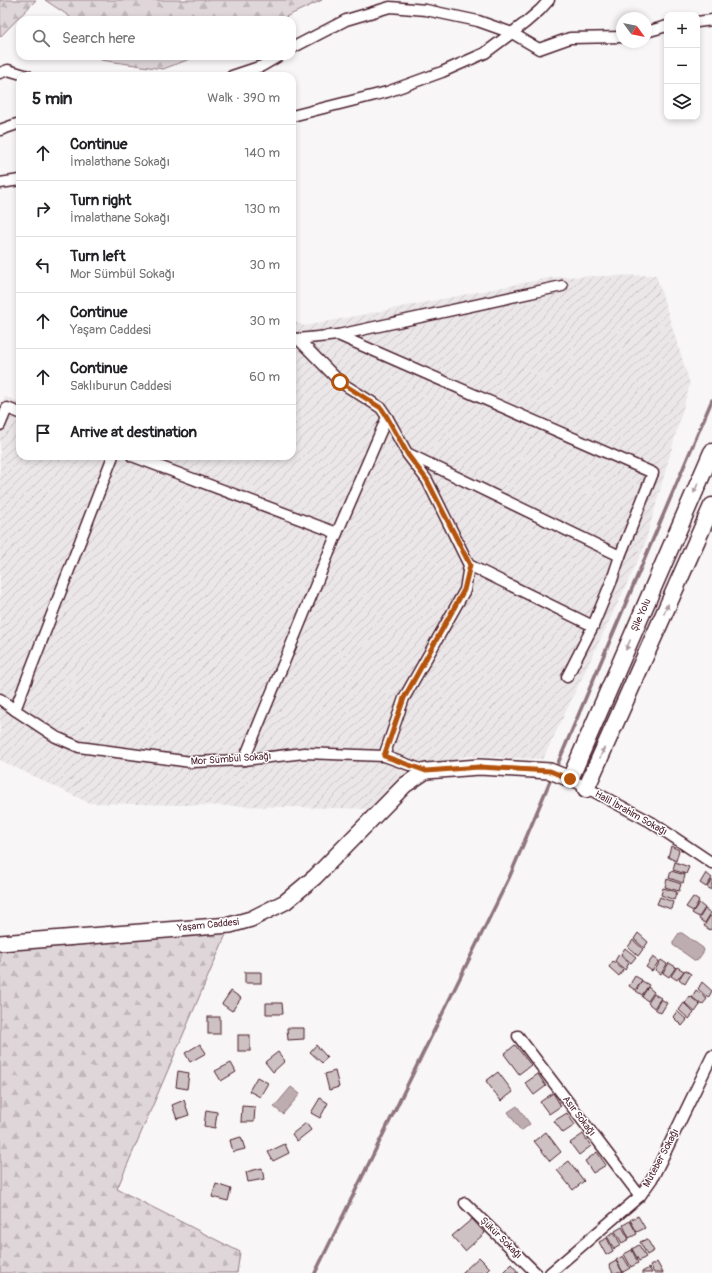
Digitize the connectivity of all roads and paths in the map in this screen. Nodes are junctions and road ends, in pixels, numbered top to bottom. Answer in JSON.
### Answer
{"nodes":[{"id":1,"x":549,"y":0,"type":"edge"},
{"id":2,"x":712,"y":20,"type":"edge"},
{"id":3,"x":700,"y":22,"type":"edge"},
{"id":4,"x":664,"y":27,"type":"edge"},
{"id":5,"x":652,"y":30,"type":"edge"},
{"id":6,"x":512,"y":33,"type":"junction"},
{"id":7,"x":616,"y":37,"type":"edge"},
{"id":8,"x":296,"y":46,"type":"edge"},
{"id":9,"x":272,"y":60,"type":"edge"},
{"id":10,"x":16,"y":72,"type":"edge"},
{"id":11,"x":244,"y":72,"type":"edge"},
{"id":12,"x":0,"y":73,"type":"edge"},
{"id":13,"x":296,"y":115,"type":"edge"},
{"id":14,"x":16,"y":124,"type":"edge"},
{"id":15,"x":0,"y":130,"type":"edge"},
{"id":16,"x":16,"y":181,"type":"edge"},
{"id":17,"x":0,"y":183,"type":"edge"},
{"id":18,"x":562,"y":286,"type":"dead end"},
{"id":19,"x":338,"y":335,"type":"junction"},
{"id":20,"x":296,"y":338,"type":"edge"},
{"id":21,"x":296,"y":339,"type":"edge"},
{"id":22,"x":16,"y":411,"type":"edge"},
{"id":23,"x":387,"y":417,"type":"junction"},
{"id":24,"x":0,"y":425,"type":"edge"},
{"id":25,"x":712,"y":452,"type":"edge"},
{"id":26,"x":407,"y":453,"type":"junction"},
{"id":27,"x":111,"y":460,"type":"edge"},
{"id":28,"x":143,"y":460,"type":"edge"},
{"id":29,"x":712,"y":506,"type":"edge"},
{"id":30,"x":338,"y":533,"type":"junction"},
{"id":31,"x":620,"y":556,"type":"junction"},
{"id":32,"x":470,"y":565,"type":"junction"},
{"id":33,"x":593,"y":626,"type":"junction"},
{"id":34,"x":567,"y":677,"type":"dead end"},
{"id":35,"x":0,"y":699,"type":"edge"},
{"id":36,"x":15,"y":710,"type":"junction"},
{"id":37,"x":384,"y":756,"type":"junction"},
{"id":38,"x":244,"y":760,"type":"junction"},
{"id":39,"x":426,"y":771,"type":"junction"},
{"id":40,"x":570,"y":779,"type":"junction"},
{"id":41,"x":586,"y":789,"type":"junction"},
{"id":42,"x":712,"y":863,"type":"edge"},
{"id":43,"x":0,"y":943,"type":"edge"},
{"id":44,"x":518,"y":1036,"type":"dead end"},
{"id":45,"x":712,"y":1056,"type":"edge"},
{"id":46,"x":640,"y":1196,"type":"junction"},
{"id":47,"x":465,"y":1203,"type":"dead end"},
{"id":48,"x":536,"y":1273,"type":"edge"},
{"id":49,"x":550,"y":1273,"type":"edge"}],
"edges":[{"from":1,"to":6,"type":"street"},
{"from":2,"to":3,"type":"street"},
{"from":4,"to":5,"type":"street"},
{"from":6,"to":7,"type":"street"},
{"from":6,"to":8,"type":"street"},
{"from":6,"to":13,"type":"street"},
{"from":9,"to":11,"type":"street"},
{"from":10,"to":12,"type":"street"},
{"from":14,"to":15,"type":"street"},
{"from":16,"to":17,"type":"street"},
{"from":18,"to":19,"type":"street"},
{"from":19,"to":20,"type":"street"},
{"from":19,"to":31,"type":"street"},
{"from":21,"to":23,"type":"street"},
{"from":22,"to":24,"type":"street"},
{"from":23,"to":26,"type":"street"},
{"from":23,"to":30,"type":"street"},
{"from":25,"to":40,"type":"highway","name":"Şile Yolu","one_way":true},
{"from":26,"to":31,"type":"street"},
{"from":26,"to":32,"type":"street"},
{"from":27,"to":36,"type":"street"},
{"from":28,"to":30,"type":"street"},
{"from":41,"to":29,"type":"highway","name":"Şile Yolu","one_way":true},
{"from":30,"to":38,"type":"street"},
{"from":31,"to":33,"type":"street"},
{"from":32,"to":33,"type":"street"},
{"from":32,"to":37,"type":"street"},
{"from":33,"to":34,"type":"street"},
{"from":35,"to":36,"type":"street","name":"Mor Sümbül Sokağı"},
{"from":36,"to":38,"type":"street","name":"Mor Sümbül Sokağı"},
{"from":37,"to":38,"type":"street","name":"Mor Sümbül Sokağı"},
{"from":37,"to":39,"type":"street","name":"Mor Sümbül Sokağı"},
{"from":39,"to":40,"type":"main road","name":"Yaşam Caddesi"},
{"from":39,"to":43,"type":"main road","name":"Yaşam Caddesi"},
{"from":40,"to":41,"type":"street","name":"Halil İbrahim Sokağı"},
{"from":41,"to":42,"type":"street","name":"Halil İbrahim Sokağı"},
{"from":44,"to":46,"type":"street","name":"Asır Sokağı"},
{"from":45,"to":46,"type":"street","name":"Muteber Sokağı"},
{"from":46,"to":49,"type":"street","name":"Muteber Sokağı"},
{"from":47,"to":48,"type":"street","name":"Şükür Sokağı"}]}
